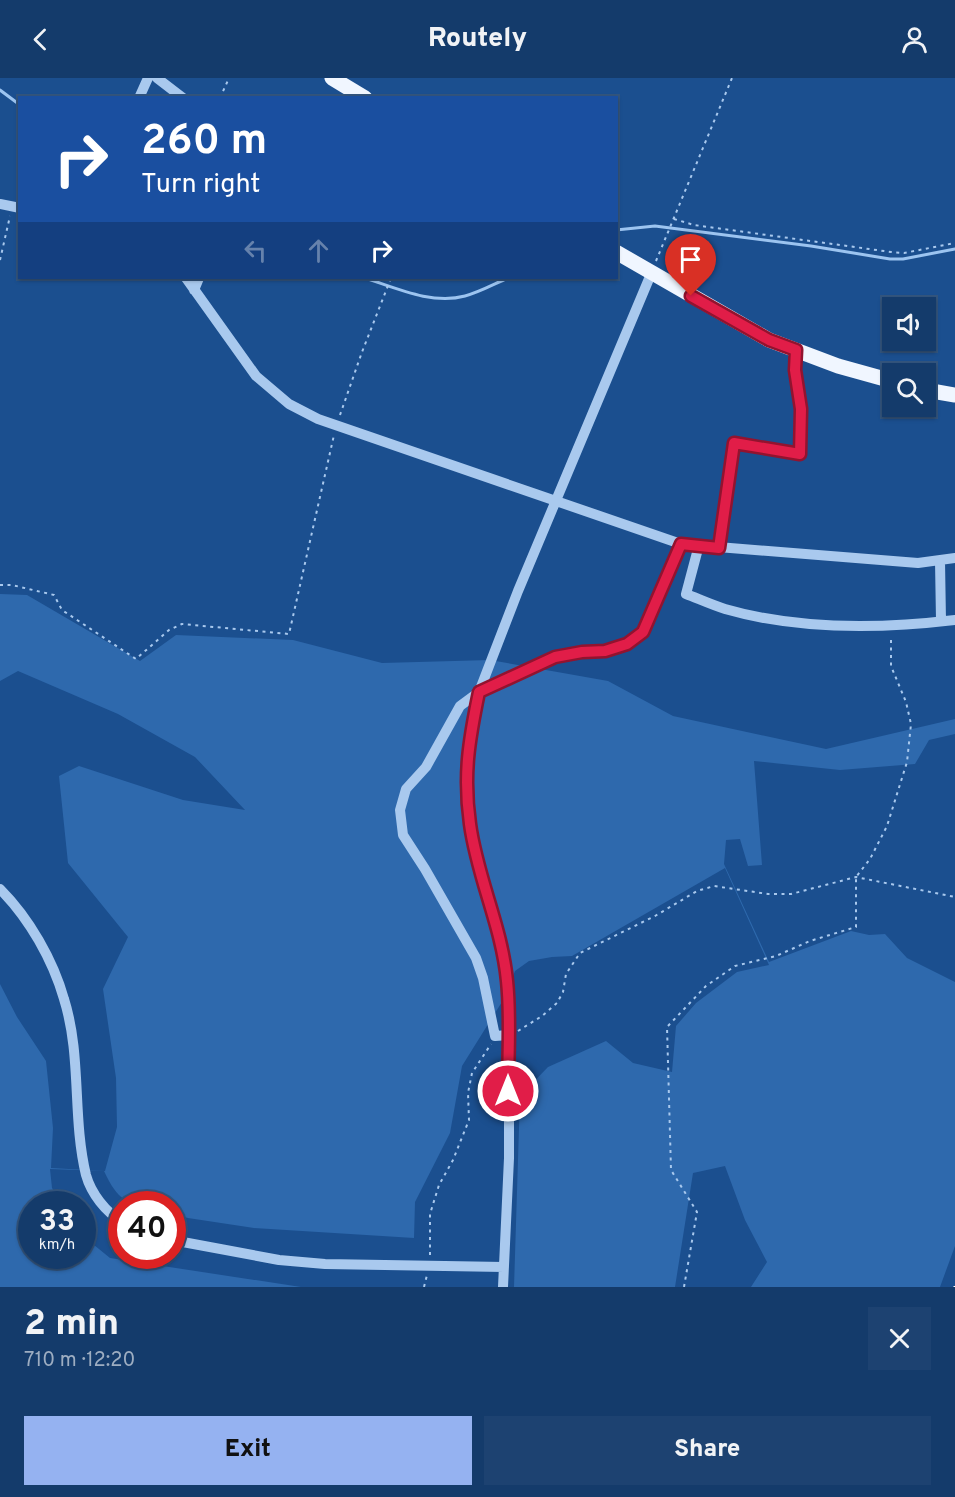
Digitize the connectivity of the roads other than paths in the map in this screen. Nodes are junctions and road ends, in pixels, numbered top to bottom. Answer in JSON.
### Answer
{"nodes":[{"id":1,"x":148,"y":78,"type":"edge"},
{"id":2,"x":157,"y":78,"type":"edge"},
{"id":3,"x":332,"y":78,"type":"edge"},
{"id":4,"x":140,"y":96,"type":"edge"},
{"id":5,"x":180,"y":96,"type":"edge"},
{"id":6,"x":361,"y":96,"type":"edge"},
{"id":7,"x":0,"y":204,"type":"edge"},
{"id":8,"x":16,"y":208,"type":"edge"},
{"id":9,"x":618,"y":253,"type":"edge"},
{"id":10,"x":651,"y":274,"type":"junction"},
{"id":11,"x":187,"y":279,"type":"edge"},
{"id":12,"x":199,"y":279,"type":"edge"},
{"id":13,"x":194,"y":290,"type":"junction"},
{"id":14,"x":796,"y":350,"type":"junction"},
{"id":15,"x":882,"y":378,"type":"edge"},
{"id":16,"x":936,"y":392,"type":"edge"},
{"id":17,"x":955,"y":395,"type":"edge"},
{"id":18,"x":555,"y":501,"type":"junction"},
{"id":19,"x":681,"y":544,"type":"junction"},
{"id":20,"x":699,"y":545,"type":"junction"},
{"id":21,"x":719,"y":548,"type":"junction"},
{"id":22,"x":955,"y":558,"type":"edge"},
{"id":23,"x":940,"y":561,"type":"junction"},
{"id":24,"x":955,"y":620,"type":"edge"},
{"id":25,"x":941,"y":621,"type":"junction"},
{"id":26,"x":479,"y":692,"type":"junction"},
{"id":27,"x":0,"y":889,"type":"edge"},
{"id":28,"x":510,"y":1035,"type":"junction"},
{"id":29,"x":108,"y":1211,"type":"edge"},
{"id":30,"x":186,"y":1243,"type":"edge"},
{"id":31,"x":504,"y":1267,"type":"junction"},
{"id":32,"x":503,"y":1287,"type":"edge"}],
"edges":[{"from":1,"to":4,"type":"street"},
{"from":2,"to":5,"type":"street"},
{"from":3,"to":6,"type":"main road"},
{"from":7,"to":8,"type":"street"},
{"from":9,"to":10,"type":"main road"},
{"from":10,"to":14,"type":"main road"},
{"from":10,"to":18,"type":"street"},
{"from":11,"to":13,"type":"street"},
{"from":12,"to":13,"type":"street"},
{"from":13,"to":18,"type":"street"},
{"from":14,"to":15,"type":"main road"},
{"from":14,"to":21,"type":"street"},
{"from":16,"to":17,"type":"main road"},
{"from":18,"to":19,"type":"street"},
{"from":18,"to":26,"type":"street"},
{"from":19,"to":20,"type":"street"},
{"from":19,"to":26,"type":"street"},
{"from":20,"to":21,"type":"street"},
{"from":20,"to":25,"type":"street"},
{"from":21,"to":23,"type":"street"},
{"from":22,"to":23,"type":"street"},
{"from":23,"to":25,"type":"street"},
{"from":24,"to":25,"type":"street"},
{"from":26,"to":28,"type":"street"},
{"from":26,"to":28,"type":"street"},
{"from":27,"to":29,"type":"street"},
{"from":28,"to":31,"type":"street"},
{"from":30,"to":31,"type":"street"},
{"from":31,"to":32,"type":"street"}]}
